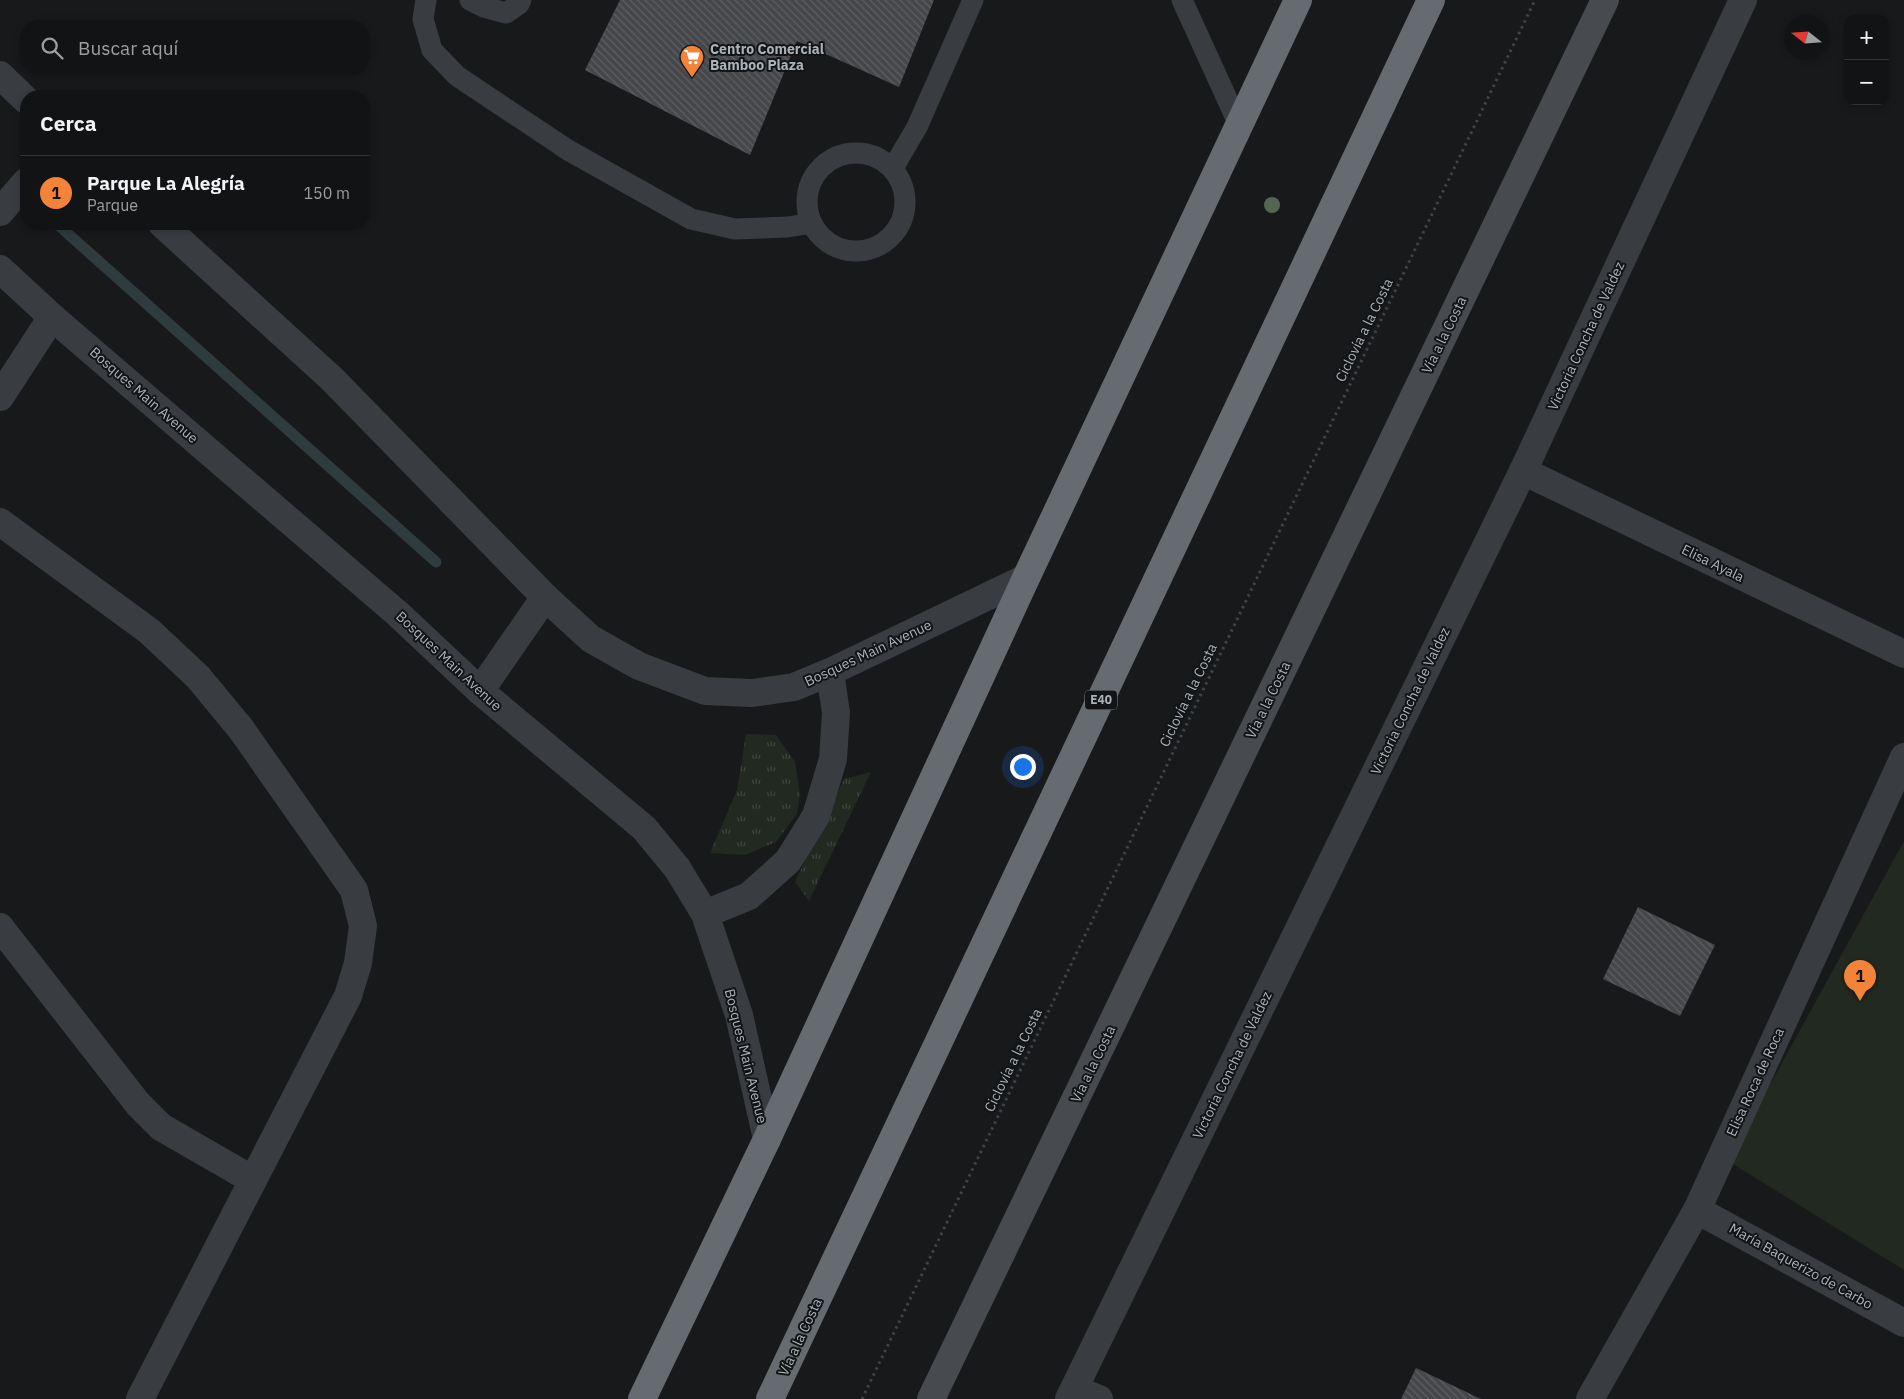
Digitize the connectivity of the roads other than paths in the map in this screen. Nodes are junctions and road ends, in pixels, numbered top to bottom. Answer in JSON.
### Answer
{"nodes":[{"id":1,"x":426,"y":0,"type":"edge"},
{"id":2,"x":470,"y":0,"type":"edge"},
{"id":3,"x":521,"y":0,"type":"edge"},
{"id":4,"x":973,"y":0,"type":"edge"},
{"id":5,"x":1182,"y":0,"type":"edge"},
{"id":6,"x":1298,"y":0,"type":"edge"},
{"id":7,"x":1431,"y":0,"type":"edge"},
{"id":8,"x":1605,"y":0,"type":"edge"},
{"id":9,"x":1743,"y":0,"type":"edge"},
{"id":10,"x":0,"y":76,"type":"edge"},
{"id":11,"x":20,"y":94,"type":"edge"},
{"id":12,"x":1239,"y":124,"type":"junction"},
{"id":13,"x":893,"y":168,"type":"junction"},
{"id":14,"x":20,"y":189,"type":"edge"},
{"id":15,"x":0,"y":212,"type":"edge"},
{"id":16,"x":812,"y":223,"type":"junction"},
{"id":17,"x":169,"y":230,"type":"edge"},
{"id":18,"x":2,"y":278,"type":"edge"},
{"id":19,"x":52,"y":317,"type":"junction"},
{"id":20,"x":0,"y":397,"type":"edge"},
{"id":21,"x":1523,"y":471,"type":"junction"},
{"id":22,"x":0,"y":522,"type":"edge"},
{"id":23,"x":1026,"y":578,"type":"junction"},
{"id":24,"x":545,"y":597,"type":"junction"},
{"id":25,"x":1904,"y":654,"type":"edge"},
{"id":26,"x":830,"y":672,"type":"junction"},
{"id":27,"x":480,"y":691,"type":"junction"},
{"id":28,"x":1904,"y":757,"type":"edge"},
{"id":29,"x":705,"y":914,"type":"junction"},
{"id":30,"x":0,"y":928,"type":"edge"},
{"id":31,"x":767,"y":1139,"type":"junction"},
{"id":32,"x":254,"y":1180,"type":"junction"},
{"id":33,"x":1697,"y":1210,"type":"junction"},
{"id":34,"x":1904,"y":1323,"type":"edge"},
{"id":35,"x":1072,"y":1394,"type":"edge"},
{"id":36,"x":140,"y":1399,"type":"edge"},
{"id":37,"x":642,"y":1399,"type":"edge"},
{"id":38,"x":770,"y":1399,"type":"edge"},
{"id":39,"x":931,"y":1399,"type":"edge"},
{"id":40,"x":1099,"y":1399,"type":"edge"},
{"id":41,"x":1590,"y":1399,"type":"edge"}],
"edges":[{"from":1,"to":16,"type":"lane"},
{"from":2,"to":3,"type":"lane"},
{"from":4,"to":13,"type":"lane"},
{"from":5,"to":12,"type":"lane"},
{"from":6,"to":12,"type":"highway"},
{"from":7,"to":38,"type":"highway","name":"Vía a la Costa","number":"E40"},
{"from":8,"to":39,"type":"street","name":"Vía a la Costa"},
{"from":9,"to":21,"type":"street","name":"Victoria Concha de Valdez"},
{"from":10,"to":11,"type":"street"},
{"from":12,"to":23,"type":"highway"},
{"from":13,"to":16,"type":"lane"},
{"from":13,"to":16,"type":"lane"},
{"from":14,"to":15,"type":"street"},
{"from":17,"to":24,"type":"street","name":"Bosques Main Avenue"},
{"from":18,"to":19,"type":"street","name":"Bosques Main Avenue"},
{"from":19,"to":20,"type":"street"},
{"from":19,"to":27,"type":"street","name":"Bosques Main Avenue"},
{"from":21,"to":25,"type":"street","name":"Elisa Ayala"},
{"from":21,"to":35,"type":"street","name":"Victoria Concha de Valdez"},
{"from":22,"to":32,"type":"street"},
{"from":23,"to":26,"type":"street","name":"Bosques Main Avenue"},
{"from":23,"to":31,"type":"highway"},
{"from":24,"to":26,"type":"street","name":"Bosques Main Avenue"},
{"from":24,"to":27,"type":"street"},
{"from":26,"to":29,"type":"street"},
{"from":27,"to":29,"type":"street","name":"Bosques Main Avenue"},
{"from":28,"to":33,"type":"street","name":"Elisa Roca de Roca"},
{"from":29,"to":31,"type":"street","name":"Bosques Main Avenue"},
{"from":30,"to":32,"type":"street"},
{"from":31,"to":37,"type":"highway"},
{"from":32,"to":36,"type":"street"},
{"from":33,"to":34,"type":"street","name":"María Baquerizo de Carbo"},
{"from":33,"to":41,"type":"street","name":"Elisa Roca de Roca"},
{"from":35,"to":40,"type":"street"}]}
